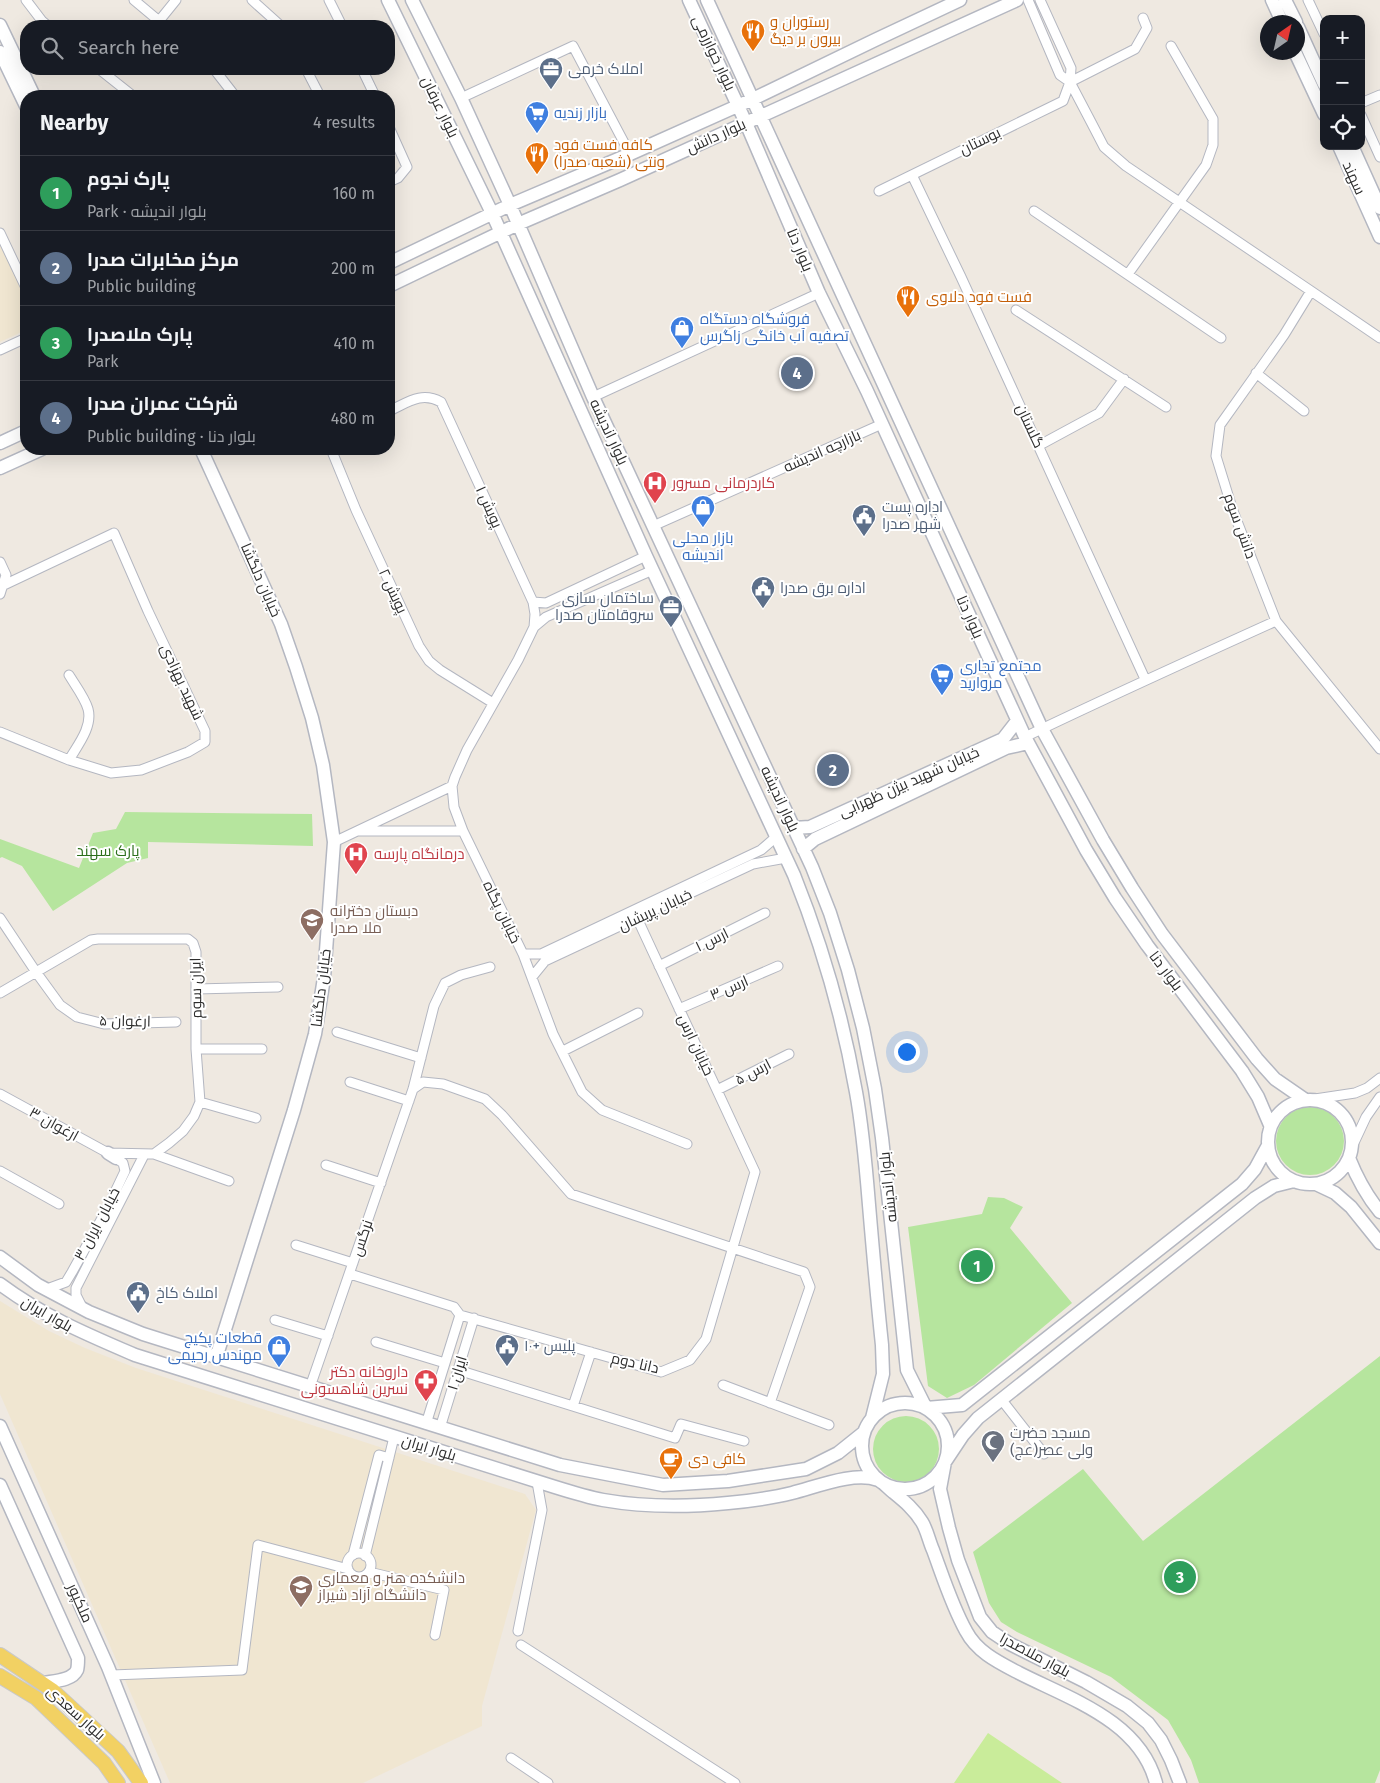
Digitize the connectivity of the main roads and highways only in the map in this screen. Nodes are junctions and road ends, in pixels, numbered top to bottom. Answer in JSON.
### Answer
{"nodes":[{"id":1,"x":388,"y":0,"type":"edge"},
{"id":2,"x":412,"y":0,"type":"edge"},
{"id":3,"x":689,"y":0,"type":"edge"},
{"id":4,"x":707,"y":0,"type":"edge"},
{"id":5,"x":960,"y":0,"type":"edge"},
{"id":6,"x":1017,"y":0,"type":"edge"},
{"id":7,"x":1272,"y":0,"type":"edge"},
{"id":8,"x":1285,"y":0,"type":"edge"},
{"id":9,"x":1279,"y":15,"type":"edge"},
{"id":10,"x":1292,"y":15,"type":"edge"},
{"id":11,"x":0,"y":25,"type":"edge"},
{"id":12,"x":1305,"y":42,"type":"edge"},
{"id":13,"x":0,"y":52,"type":"edge"},
{"id":14,"x":1299,"y":60,"type":"edge"},
{"id":15,"x":20,"y":67,"type":"edge"},
{"id":16,"x":24,"y":75,"type":"edge"},
{"id":17,"x":1320,"y":75,"type":"edge"},
{"id":18,"x":31,"y":90,"type":"edge"},
{"id":19,"x":20,"y":94,"type":"edge"},
{"id":20,"x":753,"y":99,"type":"junction"},
{"id":21,"x":738,"y":105,"type":"junction"},
{"id":22,"x":1320,"y":105,"type":"edge"},
{"id":23,"x":761,"y":116,"type":"junction"},
{"id":24,"x":746,"y":123,"type":"junction"},
{"id":25,"x":1341,"y":150,"type":"edge"},
{"id":26,"x":1354,"y":150,"type":"edge"},
{"id":27,"x":510,"y":205,"type":"junction"},
{"id":28,"x":1380,"y":208,"type":"edge"},
{"id":29,"x":492,"y":213,"type":"junction"},
{"id":30,"x":518,"y":224,"type":"junction"},
{"id":31,"x":501,"y":233,"type":"junction"},
{"id":32,"x":1380,"y":237,"type":"edge"},
{"id":33,"x":395,"y":260,"type":"edge"},
{"id":34,"x":395,"y":283,"type":"edge"},
{"id":35,"x":20,"y":434,"type":"edge"},
{"id":36,"x":0,"y":443,"type":"edge"},
{"id":37,"x":29,"y":455,"type":"edge"},
{"id":38,"x":204,"y":455,"type":"edge"},
{"id":39,"x":0,"y":468,"type":"edge"},
{"id":40,"x":1017,"y":721,"type":"junction"},
{"id":41,"x":1026,"y":740,"type":"junction"},
{"id":42,"x":794,"y":828,"type":"junction"},
{"id":43,"x":803,"y":849,"type":"junction"},
{"id":44,"x":1310,"y":1099,"type":"junction"},
{"id":45,"x":1270,"y":1125,"type":"junction"},
{"id":46,"x":1268,"y":1147,"type":"junction"},
{"id":47,"x":1351,"y":1152,"type":"junction"},
{"id":48,"x":1294,"y":1181,"type":"junction"},
{"id":49,"x":1316,"y":1184,"type":"junction"},
{"id":50,"x":1380,"y":1212,"type":"edge"},
{"id":51,"x":1380,"y":1244,"type":"edge"},
{"id":52,"x":0,"y":1257,"type":"edge"},
{"id":53,"x":0,"y":1284,"type":"edge"},
{"id":54,"x":216,"y":1358,"type":"junction"},
{"id":55,"x":926,"y":1408,"type":"junction"},
{"id":56,"x":872,"y":1418,"type":"junction"},
{"id":57,"x":0,"y":1426,"type":"edge"},
{"id":58,"x":863,"y":1433,"type":"junction"},
{"id":59,"x":945,"y":1462,"type":"junction"},
{"id":60,"x":879,"y":1480,"type":"junction"},
{"id":61,"x":728,"y":1482,"type":"junction"},
{"id":62,"x":0,"y":1485,"type":"edge"},
{"id":63,"x":728,"y":1503,"type":"junction"},
{"id":64,"x":0,"y":1654,"type":"edge"},
{"id":65,"x":0,"y":1676,"type":"edge"},
{"id":66,"x":43,"y":1683,"type":"junction"},
{"id":67,"x":118,"y":1783,"type":"edge"},
{"id":68,"x":141,"y":1783,"type":"edge"},
{"id":69,"x":154,"y":1783,"type":"edge"},
{"id":70,"x":1156,"y":1783,"type":"edge"},
{"id":71,"x":1180,"y":1783,"type":"edge"}],
"edges":[{"from":1,"to":29,"type":"main road","name":"بلوار عرفان"},
{"from":2,"to":27,"type":"main road","name":"بلوار عرفان"},
{"from":3,"to":21,"type":"main road","name":"بلوار خوارزمی"},
{"from":4,"to":20,"type":"main road","name":"بلوار خوارزمی"},
{"from":5,"to":20,"type":"main road","name":"بلوار دانش"},
{"from":6,"to":23,"type":"main road","name":"بلوار دانش"},
{"from":7,"to":9,"type":"main road"},
{"from":8,"to":10,"type":"main road"},
{"from":11,"to":15,"type":"main road"},
{"from":12,"to":17,"type":"main road"},
{"from":13,"to":19,"type":"main road"},
{"from":14,"to":22,"type":"main road"},
{"from":16,"to":18,"type":"main road"},
{"from":20,"to":21,"type":"main road","name":"بلوار دانش"},
{"from":20,"to":23,"type":"main road","name":"بلوار دنا"},
{"from":21,"to":24,"type":"main road","name":"بلوار دنا"},
{"from":21,"to":27,"type":"main road","name":"بلوار دانش"},
{"from":23,"to":24,"type":"main road","name":"بلوار دانش"},
{"from":23,"to":44,"type":"main road","name":"بلوار دنا"},
{"from":24,"to":30,"type":"main road","name":"بلوار دانش"},
{"from":24,"to":40,"type":"main road","name":"بلوار دنا"},
{"from":25,"to":32,"type":"main road","name":"سهند"},
{"from":26,"to":28,"type":"main road","name":"سهند"},
{"from":27,"to":29,"type":"main road","name":"بلوار دانش"},
{"from":27,"to":30,"type":"main road","name":"بلوار عرفان"},
{"from":29,"to":31,"type":"main road","name":"بلوار عرفان"},
{"from":29,"to":33,"type":"main road","name":"بلوار دانش"},
{"from":30,"to":31,"type":"main road","name":"بلوار دانش"},
{"from":30,"to":42,"type":"main road","name":"بلوار اندیشه"},
{"from":31,"to":34,"type":"main road","name":"بلوار دانش"},
{"from":31,"to":56,"type":"main road","name":"بلوار اندیشه"},
{"from":35,"to":36,"type":"main road"},
{"from":37,"to":39,"type":"main road"},
{"from":38,"to":54,"type":"main road","name":"خیابان دلگشا"},
{"from":40,"to":41,"type":"main road","name":"بلوار دنا"},
{"from":40,"to":42,"type":"main road","name":"خیابان شهید بیژن ظهرابی"},
{"from":41,"to":43,"type":"main road","name":"خیابان شهید بیژن ظهرابی"},
{"from":41,"to":45,"type":"main road","name":"بلوار دنا"},
{"from":42,"to":43,"type":"main road","name":"بلوار اندیشه"},
{"from":43,"to":55,"type":"main road","name":"بلوار اندیشه"},
{"from":44,"to":45,"type":"main road"},
{"from":44,"to":47,"type":"main road"},
{"from":45,"to":46,"type":"main road"},
{"from":46,"to":48,"type":"main road"},
{"from":46,"to":55,"type":"main road"},
{"from":47,"to":49,"type":"main road"},
{"from":47,"to":50,"type":"main road"},
{"from":48,"to":49,"type":"main road"},
{"from":48,"to":59,"type":"main road"},
{"from":49,"to":51,"type":"main road"},
{"from":52,"to":54,"type":"main road","name":"بلوار ایران"},
{"from":53,"to":63,"type":"main road","name":"بلوار ایران"},
{"from":54,"to":61,"type":"main road","name":"بلوار ایران"},
{"from":55,"to":56,"type":"main road"},
{"from":55,"to":59,"type":"main road"},
{"from":56,"to":58,"type":"main road"},
{"from":57,"to":69,"type":"main road","name":"ملکپور"},
{"from":58,"to":60,"type":"main road"},
{"from":58,"to":61,"type":"main road","name":"بلوار ایران"},
{"from":59,"to":60,"type":"main road"},
{"from":59,"to":71,"type":"main road","name":"بلوار ملاصدرا"},
{"from":60,"to":63,"type":"main road","name":"بلوار ایران"},
{"from":60,"to":70,"type":"main road","name":"بلوار ملاصدرا"},
{"from":61,"to":63,"type":"main road"},
{"from":62,"to":66,"type":"main road","name":"ملکپور"},
{"from":64,"to":66,"type":"main road","name":"بلوار سعدی"},
{"from":65,"to":67,"type":"main road","name":"بلوار سعدی"},
{"from":66,"to":68,"type":"main road","name":"بلوار سعدی"}]}
